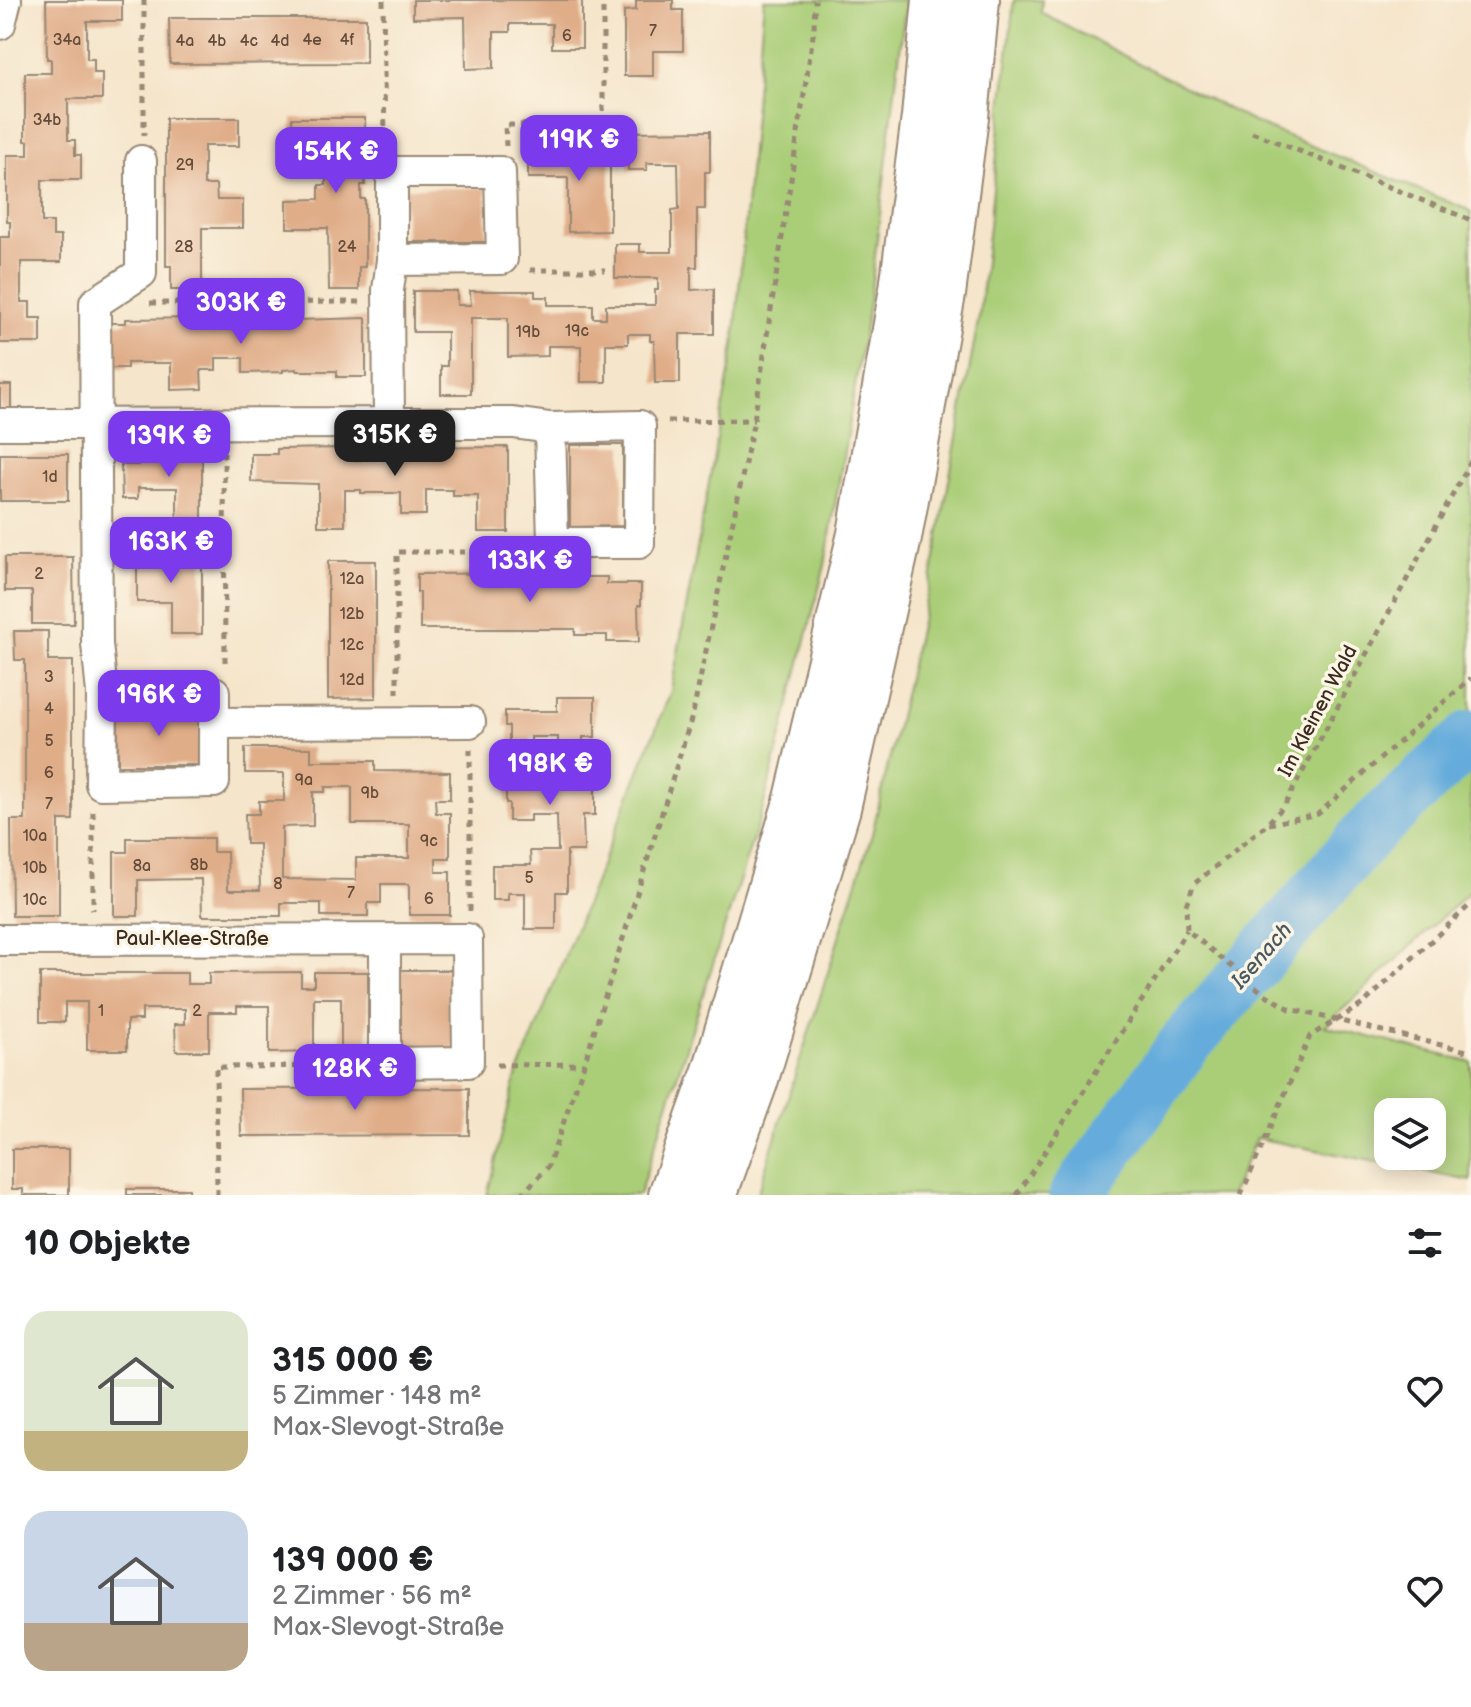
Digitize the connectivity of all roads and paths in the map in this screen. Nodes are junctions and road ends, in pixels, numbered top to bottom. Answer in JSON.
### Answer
{"nodes":[{"id":1,"x":6,"y":0,"type":"edge"},
{"id":2,"x":144,"y":0,"type":"edge"},
{"id":3,"x":383,"y":0,"type":"edge"},
{"id":4,"x":603,"y":0,"type":"edge"},
{"id":5,"x":815,"y":0,"type":"edge"},
{"id":6,"x":935,"y":0,"type":"edge"},
{"id":7,"x":977,"y":0,"type":"edge"},
{"id":8,"x":0,"y":24,"type":"edge"},
{"id":9,"x":1252,"y":132,"type":"dead end"},
{"id":10,"x":141,"y":161,"type":"joint"},
{"id":11,"x":392,"y":172,"type":"junction"},
{"id":12,"x":500,"y":172,"type":"junction"},
{"id":13,"x":1471,"y":220,"type":"edge"},
{"id":14,"x":502,"y":259,"type":"junction"},
{"id":15,"x":392,"y":260,"type":"junction"},
{"id":16,"x":605,"y":270,"type":"dead end"},
{"id":17,"x":118,"y":288,"type":"junction"},
{"id":18,"x":389,"y":302,"type":"junction"},
{"id":19,"x":754,"y":420,"type":"junction"},
{"id":20,"x":224,"y":423,"type":"junction"},
{"id":21,"x":389,"y":423,"type":"junction"},
{"id":22,"x":0,"y":424,"type":"edge"},
{"id":23,"x":96,"y":424,"type":"junction"},
{"id":24,"x":640,"y":426,"type":"junction"},
{"id":25,"x":550,"y":428,"type":"junction"},
{"id":26,"x":1471,"y":461,"type":"edge"},
{"id":27,"x":553,"y":543,"type":"junction"},
{"id":28,"x":1471,"y":678,"type":"edge"},
{"id":29,"x":214,"y":692,"type":"junction"},
{"id":30,"x":102,"y":693,"type":"junction"},
{"id":31,"x":470,"y":722,"type":"joint"},
{"id":32,"x":214,"y":723,"type":"junction"},
{"id":33,"x":397,"y":723,"type":"junction"},
{"id":34,"x":101,"y":784,"type":"junction"},
{"id":35,"x":1266,"y":825,"type":"junction"},
{"id":36,"x":1471,"y":904,"type":"edge"},
{"id":37,"x":1187,"y":930,"type":"junction"},
{"id":38,"x":93,"y":939,"type":"junction"},
{"id":39,"x":467,"y":939,"type":"junction"},
{"id":40,"x":0,"y":940,"type":"edge"},
{"id":41,"x":385,"y":940,"type":"junction"},
{"id":42,"x":1337,"y":1019,"type":"junction"},
{"id":43,"x":1471,"y":1052,"type":"edge"},
{"id":44,"x":468,"y":1062,"type":"junction"},
{"id":45,"x":385,"y":1063,"type":"junction"},
{"id":46,"x":584,"y":1064,"type":"junction"},
{"id":47,"x":217,"y":1195,"type":"edge"},
{"id":48,"x":521,"y":1195,"type":"edge"},
{"id":49,"x":671,"y":1195,"type":"edge"},
{"id":50,"x":714,"y":1195,"type":"edge"},
{"id":51,"x":1017,"y":1195,"type":"edge"},
{"id":52,"x":1241,"y":1195,"type":"edge"}],
"edges":[{"from":1,"to":8,"type":"street"},
{"from":2,"to":10,"type":"path"},
{"from":3,"to":11,"type":"path"},
{"from":4,"to":12,"type":"path"},
{"from":5,"to":19,"type":"path"},
{"from":6,"to":49,"type":"highway"},
{"from":7,"to":50,"type":"highway"},
{"from":9,"to":13,"type":"path"},
{"from":10,"to":17,"type":"street"},
{"from":11,"to":12,"type":"street"},
{"from":11,"to":15,"type":"street"},
{"from":12,"to":14,"type":"street"},
{"from":14,"to":15,"type":"street"},
{"from":14,"to":16,"type":"path"},
{"from":15,"to":18,"type":"street"},
{"from":17,"to":18,"type":"path"},
{"from":17,"to":23,"type":"street"},
{"from":18,"to":21,"type":"street"},
{"from":19,"to":24,"type":"path"},
{"from":19,"to":46,"type":"path"},
{"from":20,"to":21,"type":"street"},
{"from":20,"to":23,"type":"street"},
{"from":20,"to":29,"type":"path"},
{"from":21,"to":25,"type":"street"},
{"from":22,"to":23,"type":"street"},
{"from":23,"to":30,"type":"street"},
{"from":24,"to":25,"type":"street"},
{"from":24,"to":27,"type":"street"},
{"from":25,"to":27,"type":"street"},
{"from":26,"to":35,"type":"path","name":"Im Kleinen Wald"},
{"from":27,"to":33,"type":"path"},
{"from":28,"to":35,"type":"path"},
{"from":29,"to":30,"type":"street"},
{"from":29,"to":32,"type":"street"},
{"from":30,"to":34,"type":"street"},
{"from":31,"to":33,"type":"street"},
{"from":31,"to":39,"type":"path"},
{"from":32,"to":33,"type":"street"},
{"from":32,"to":34,"type":"street"},
{"from":34,"to":38,"type":"path"},
{"from":35,"to":37,"type":"path","name":"Im Kleinen Wald"},
{"from":36,"to":42,"type":"path"},
{"from":37,"to":42,"type":"path"},
{"from":37,"to":51,"type":"path"},
{"from":38,"to":40,"type":"street","name":"Paul-Klee-Straße"},
{"from":38,"to":41,"type":"street","name":"Paul-Klee-Straße"},
{"from":39,"to":41,"type":"street","name":"Paul-Klee-Straße"},
{"from":39,"to":44,"type":"street"},
{"from":41,"to":45,"type":"street"},
{"from":42,"to":43,"type":"path"},
{"from":42,"to":52,"type":"path"},
{"from":44,"to":45,"type":"street"},
{"from":44,"to":46,"type":"path"},
{"from":45,"to":47,"type":"path"},
{"from":46,"to":48,"type":"path"}]}
